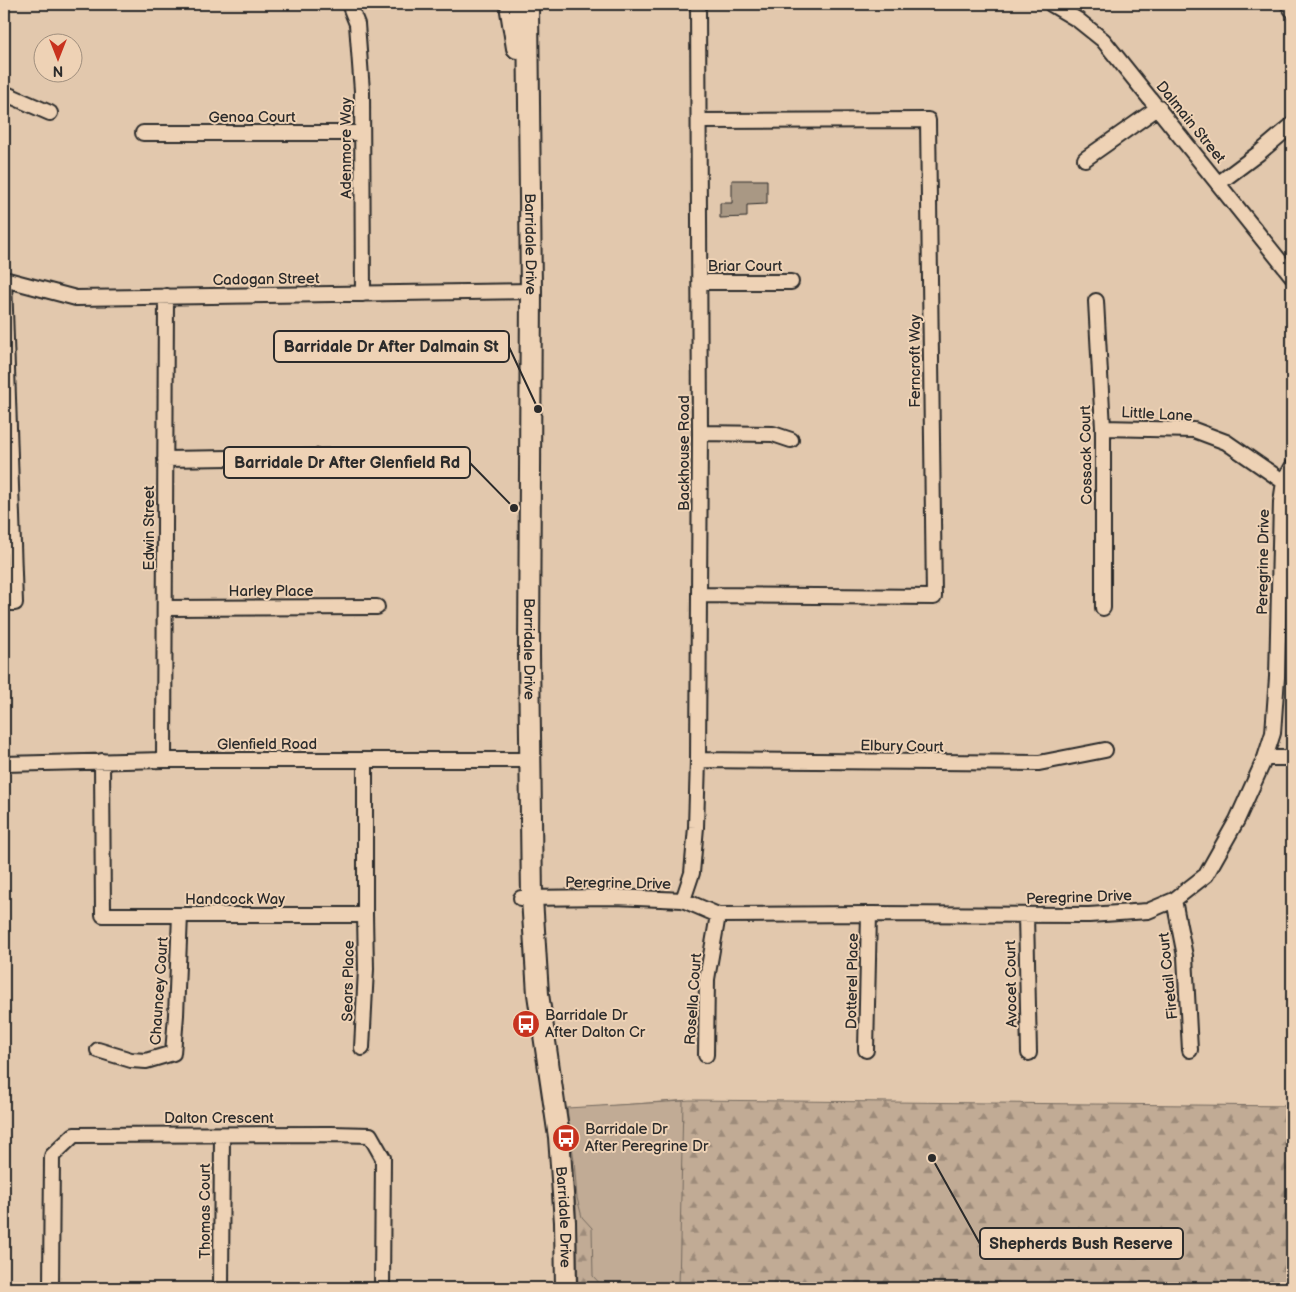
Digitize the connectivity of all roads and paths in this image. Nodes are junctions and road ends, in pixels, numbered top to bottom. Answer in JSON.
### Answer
{"nodes":[{"id":1,"x":350,"y":4,"type":"edge"},
{"id":2,"x":698,"y":4,"type":"edge"},
{"id":3,"x":1051,"y":4,"type":"edge"},
{"id":4,"x":1288,"y":4,"type":"edge"},
{"id":5,"x":519,"y":7,"type":"edge"},
{"id":6,"x":1292,"y":10,"type":"edge"},
{"id":7,"x":4,"y":93,"type":"edge"},
{"id":8,"x":1158,"y":108,"type":"junction"},
{"id":9,"x":50,"y":114,"type":"dead end"},
{"id":10,"x":699,"y":121,"type":"junction"},
{"id":11,"x":1292,"y":124,"type":"edge"},
{"id":12,"x":143,"y":133,"type":"dead end"},
{"id":13,"x":362,"y":133,"type":"junction"},
{"id":14,"x":1085,"y":159,"type":"dead end"},
{"id":15,"x":1219,"y":183,"type":"junction"},
{"id":16,"x":1292,"y":276,"type":"edge"},
{"id":17,"x":4,"y":280,"type":"edge"},
{"id":18,"x":700,"y":282,"type":"junction"},
{"id":19,"x":791,"y":282,"type":"dead end"},
{"id":20,"x":525,"y":292,"type":"junction"},
{"id":21,"x":363,"y":294,"type":"junction"},
{"id":22,"x":166,"y":296,"type":"junction"},
{"id":23,"x":1096,"y":301,"type":"dead end"},
{"id":24,"x":1103,"y":428,"type":"junction"},
{"id":25,"x":700,"y":433,"type":"junction"},
{"id":26,"x":792,"y":440,"type":"dead end"},
{"id":27,"x":371,"y":456,"type":"dead end"},
{"id":28,"x":165,"y":459,"type":"junction"},
{"id":29,"x":1292,"y":467,"type":"edge"},
{"id":30,"x":1284,"y":482,"type":"junction"},
{"id":31,"x":700,"y":595,"type":"junction"},
{"id":32,"x":4,"y":604,"type":"edge"},
{"id":33,"x":377,"y":607,"type":"dead end"},
{"id":34,"x":165,"y":608,"type":"junction"},
{"id":35,"x":1104,"y":608,"type":"dead end"},
{"id":36,"x":1105,"y":750,"type":"dead end"},
{"id":37,"x":1265,"y":758,"type":"junction"},
{"id":38,"x":1292,"y":758,"type":"edge"},
{"id":39,"x":164,"y":760,"type":"junction"},
{"id":40,"x":365,"y":760,"type":"junction"},
{"id":41,"x":525,"y":760,"type":"junction"},
{"id":42,"x":698,"y":760,"type":"junction"},
{"id":43,"x":102,"y":761,"type":"junction"},
{"id":44,"x":4,"y":764,"type":"edge"},
{"id":45,"x":526,"y":898,"type":"junction"},
{"id":46,"x":683,"y":900,"type":"junction"},
{"id":47,"x":1174,"y":900,"type":"junction"},
{"id":48,"x":869,"y":914,"type":"junction"},
{"id":49,"x":180,"y":915,"type":"junction"},
{"id":50,"x":365,"y":915,"type":"junction"},
{"id":51,"x":718,"y":915,"type":"junction"},
{"id":52,"x":1026,"y":915,"type":"junction"},
{"id":53,"x":362,"y":1048,"type":"dead end"},
{"id":54,"x":98,"y":1050,"type":"dead end"},
{"id":55,"x":866,"y":1050,"type":"dead end"},
{"id":56,"x":1190,"y":1050,"type":"dead end"},
{"id":57,"x":1029,"y":1053,"type":"dead end"},
{"id":58,"x":706,"y":1056,"type":"dead end"},
{"id":59,"x":222,"y":1135,"type":"junction"},
{"id":60,"x":51,"y":1288,"type":"edge"},
{"id":61,"x":221,"y":1288,"type":"edge"},
{"id":62,"x":382,"y":1288,"type":"edge"},
{"id":63,"x":556,"y":1288,"type":"edge"},
{"id":64,"x":566,"y":1288,"type":"edge"}],
"edges":[{"from":1,"to":13,"type":"street","name":"Adenmore Way"},
{"from":2,"to":10,"type":"street","name":"Backhouse Road"},
{"from":3,"to":8,"type":"street","name":"Dalmain Street"},
{"from":4,"to":6,"type":"street"},
{"from":5,"to":20,"type":"street","name":"Barridale Drive"},
{"from":7,"to":9,"type":"street"},
{"from":8,"to":14,"type":"street"},
{"from":8,"to":15,"type":"street","name":"Dalmain Street"},
{"from":10,"to":18,"type":"street","name":"Backhouse Road"},
{"from":10,"to":31,"type":"street","name":"Ferncroft Way"},
{"from":11,"to":15,"type":"street"},
{"from":12,"to":13,"type":"street","name":"Genoa Court"},
{"from":13,"to":21,"type":"street","name":"Adenmore Way"},
{"from":15,"to":16,"type":"street","name":"Dalmain Street"},
{"from":17,"to":22,"type":"street","name":"Cadogan Street"},
{"from":17,"to":32,"type":"street"},
{"from":18,"to":19,"type":"street","name":"Briar Court"},
{"from":18,"to":25,"type":"street","name":"Backhouse Road"},
{"from":20,"to":21,"type":"street","name":"Cadogan Street"},
{"from":20,"to":41,"type":"street","name":"Barridale Drive"},
{"from":21,"to":22,"type":"street","name":"Cadogan Street"},
{"from":22,"to":28,"type":"street","name":"Edwin Street"},
{"from":23,"to":24,"type":"street","name":"Cossack Court"},
{"from":24,"to":30,"type":"street","name":"Little Lane"},
{"from":24,"to":35,"type":"street","name":"Cossack Court"},
{"from":25,"to":26,"type":"street"},
{"from":25,"to":31,"type":"street","name":"Backhouse Road"},
{"from":27,"to":28,"type":"street"},
{"from":28,"to":34,"type":"street","name":"Edwin Street"},
{"from":29,"to":30,"type":"street","name":"Peregrine Drive"},
{"from":30,"to":37,"type":"street","name":"Peregrine Drive"},
{"from":31,"to":42,"type":"street","name":"Backhouse Road"},
{"from":33,"to":34,"type":"street","name":"Harley Place"},
{"from":34,"to":39,"type":"street","name":"Edwin Street"},
{"from":36,"to":42,"type":"street","name":"Elbury Court"},
{"from":37,"to":38,"type":"street"},
{"from":37,"to":47,"type":"street","name":"Peregrine Drive"},
{"from":39,"to":40,"type":"street","name":"Glenfield Road"},
{"from":39,"to":43,"type":"street","name":"Glenfield Road"},
{"from":40,"to":41,"type":"street","name":"Glenfield Road"},
{"from":40,"to":50,"type":"street"},
{"from":41,"to":45,"type":"street","name":"Barridale Drive"},
{"from":42,"to":46,"type":"street","name":"Backhouse Road"},
{"from":43,"to":44,"type":"street","name":"Glenfield Road"},
{"from":43,"to":49,"type":"street","name":"Handcock Way"},
{"from":45,"to":46,"type":"street","name":"Peregrine Drive"},
{"from":45,"to":63,"type":"street","name":"Barridale Drive"},
{"from":45,"to":64,"type":"street","name":"Barridale Drive"},
{"from":46,"to":51,"type":"street","name":"Peregrine Drive"},
{"from":47,"to":52,"type":"street","name":"Peregrine Drive"},
{"from":47,"to":56,"type":"street","name":"Firetail Court"},
{"from":48,"to":51,"type":"street","name":"Peregrine Drive"},
{"from":48,"to":52,"type":"street","name":"Peregrine Drive"},
{"from":48,"to":55,"type":"street","name":"Dotterel Place"},
{"from":49,"to":50,"type":"street","name":"Handcock Way"},
{"from":49,"to":54,"type":"street","name":"Chauncey Court"},
{"from":50,"to":53,"type":"street","name":"Sears Place"},
{"from":51,"to":58,"type":"street","name":"Rosella Court"},
{"from":52,"to":57,"type":"street","name":"Avocet Court"},
{"from":59,"to":60,"type":"street","name":"Dalton Crescent"},
{"from":59,"to":61,"type":"street","name":"Thomas Court"},
{"from":59,"to":62,"type":"street","name":"Dalton Crescent"}]}
